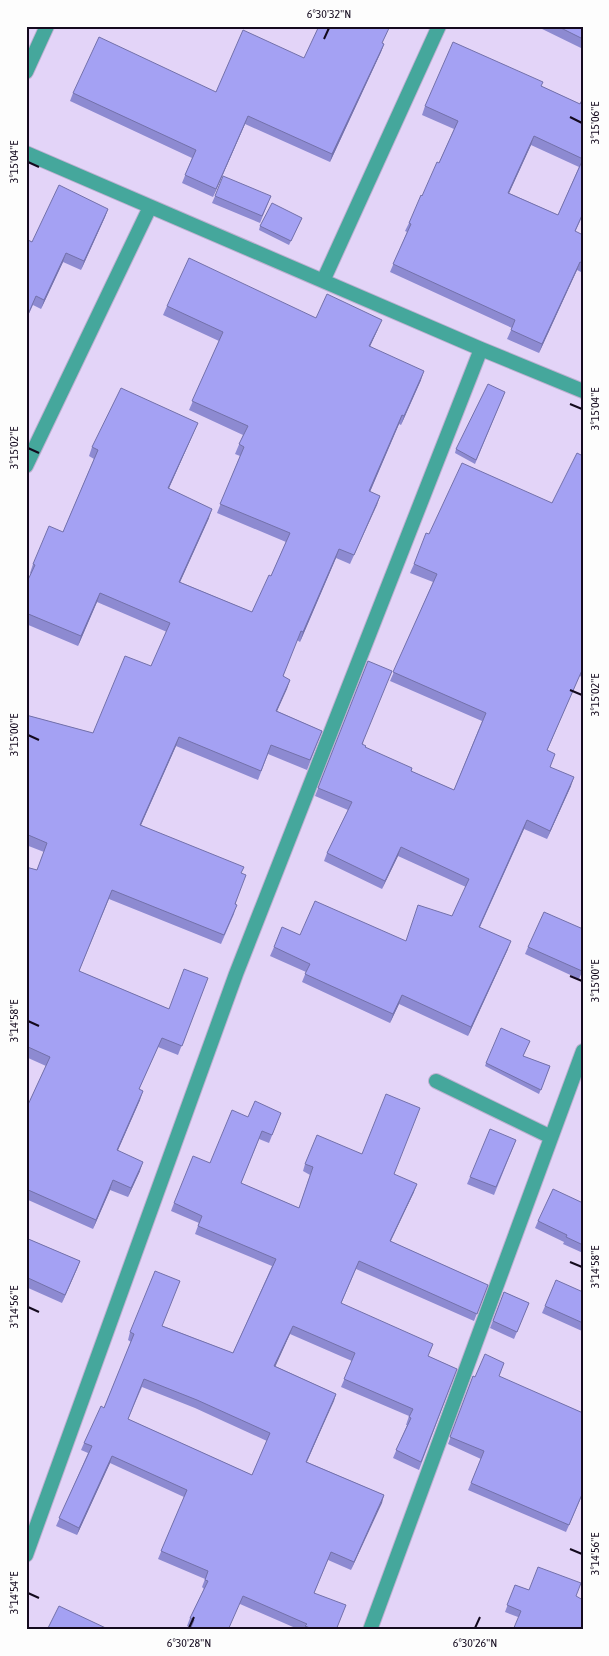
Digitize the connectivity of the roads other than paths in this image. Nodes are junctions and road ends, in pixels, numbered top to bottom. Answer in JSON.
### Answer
{"nodes":[{"id":1,"x":47,"y":26,"type":"edge"},
{"id":2,"x":439,"y":26,"type":"edge"},
{"id":3,"x":26,"y":72,"type":"edge"},
{"id":4,"x":26,"y":153,"type":"edge"},
{"id":5,"x":150,"y":207,"type":"junction"},
{"id":6,"x":324,"y":281,"type":"junction"},
{"id":7,"x":480,"y":350,"type":"junction"},
{"id":8,"x":583,"y":391,"type":"edge"},
{"id":9,"x":26,"y":466,"type":"edge"},
{"id":10,"x":583,"y":1051,"type":"edge"},
{"id":11,"x":436,"y":1081,"type":"dead end"},
{"id":12,"x":551,"y":1136,"type":"junction"},
{"id":13,"x":26,"y":1555,"type":"edge"},
{"id":14,"x":370,"y":1630,"type":"edge"}],
"edges":[{"from":1,"to":3,"type":"street"},
{"from":2,"to":6,"type":"street"},
{"from":4,"to":5,"type":"street"},
{"from":5,"to":6,"type":"street"},
{"from":5,"to":9,"type":"street"},
{"from":6,"to":7,"type":"street"},
{"from":7,"to":8,"type":"street"},
{"from":7,"to":13,"type":"street"},
{"from":10,"to":12,"type":"street"},
{"from":11,"to":12,"type":"street"},
{"from":12,"to":14,"type":"street"}]}
